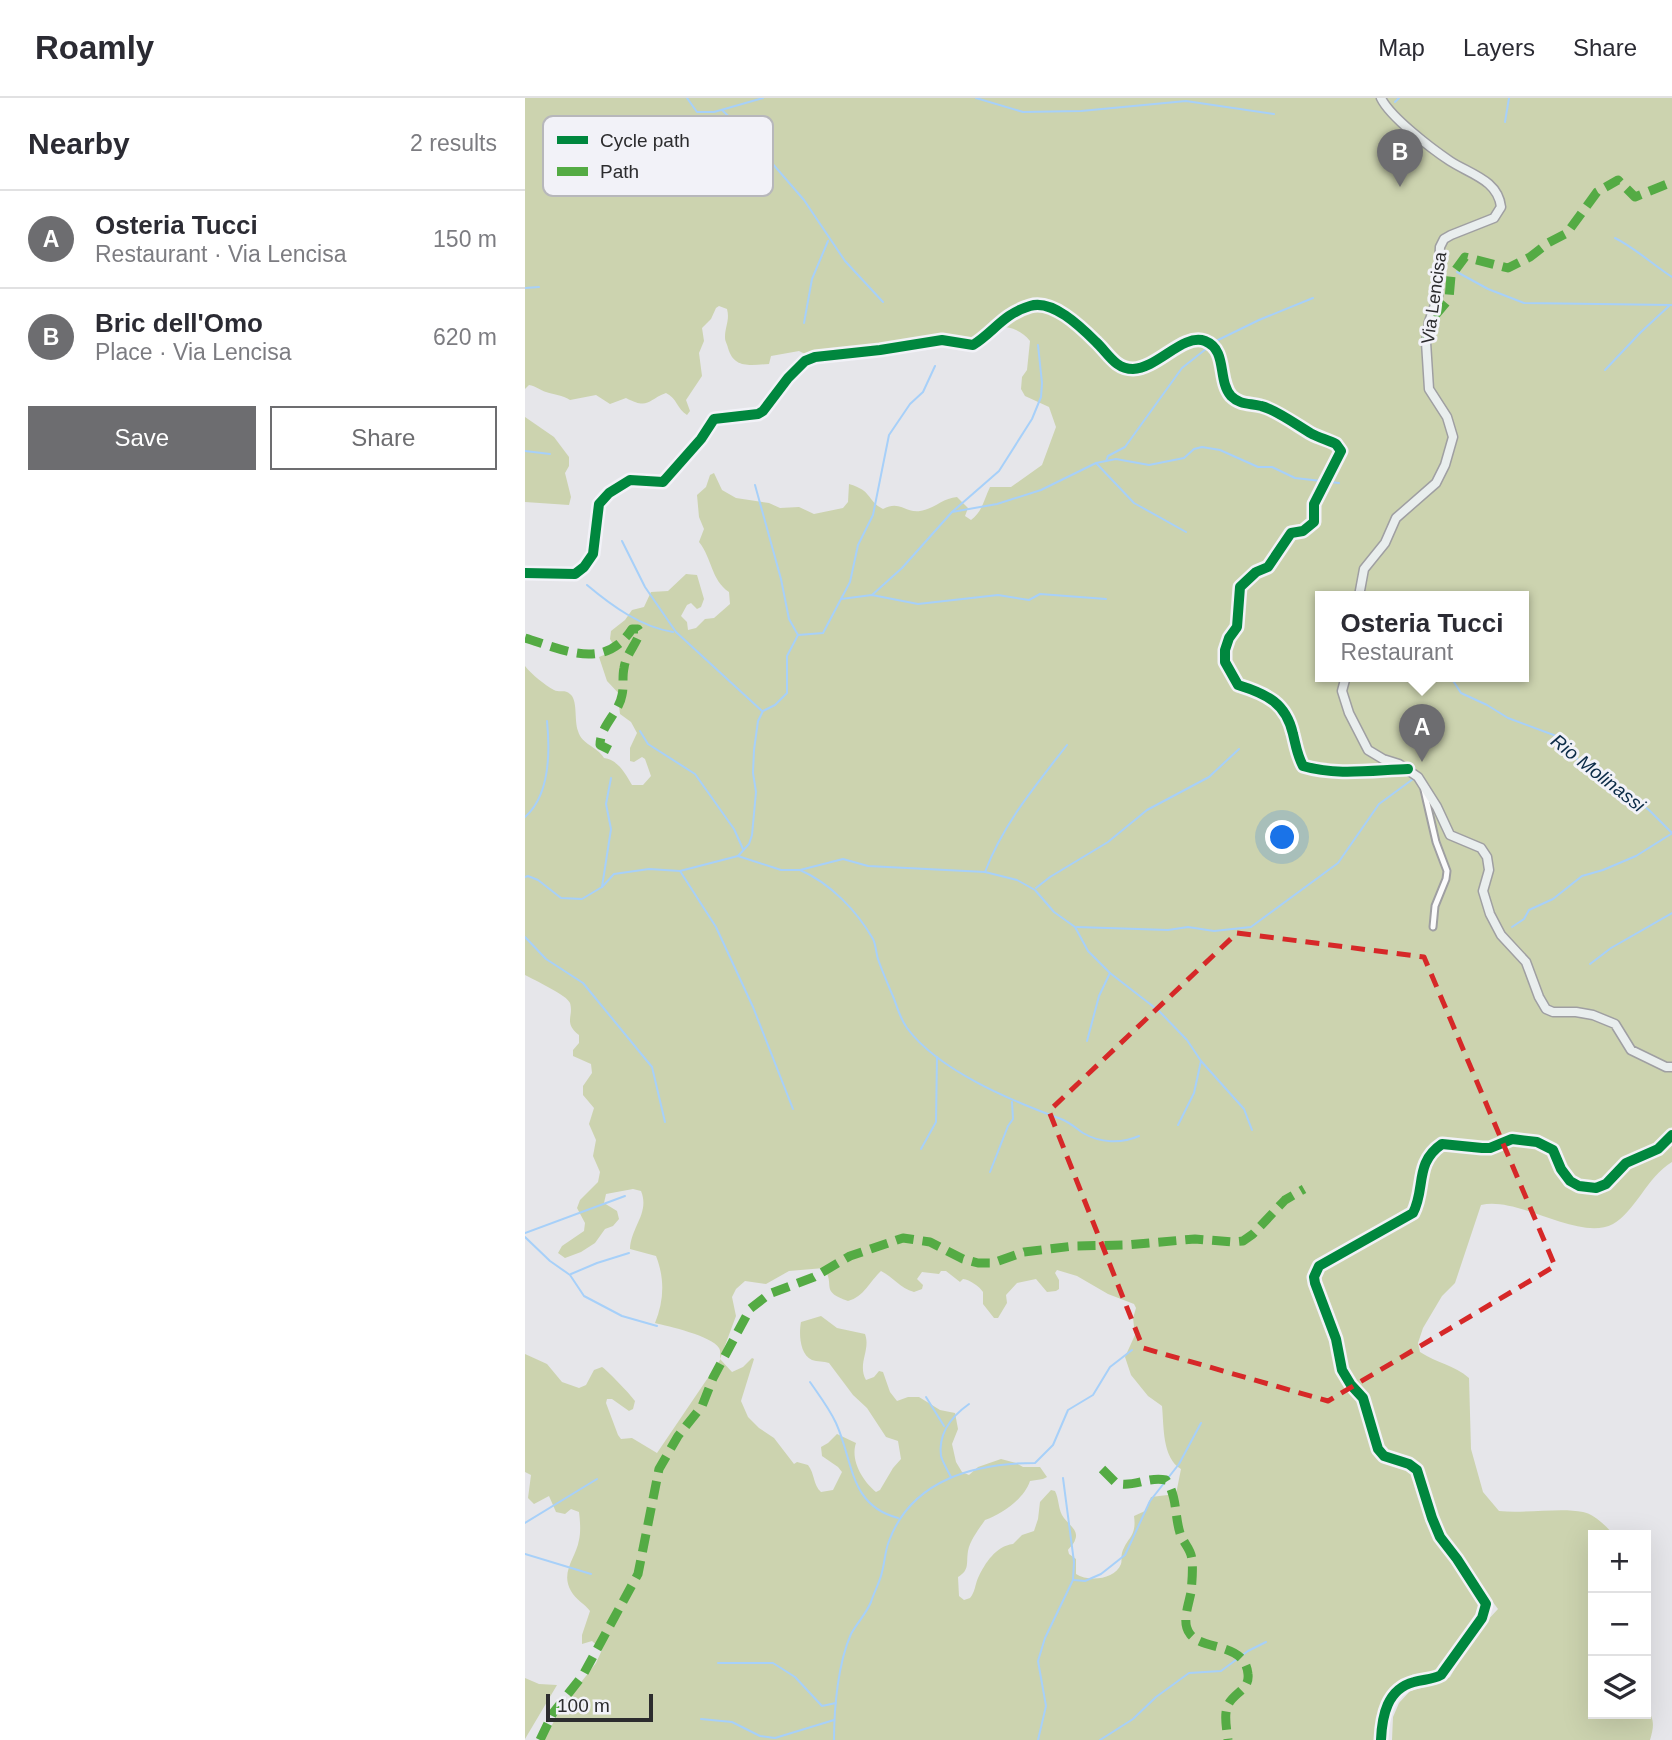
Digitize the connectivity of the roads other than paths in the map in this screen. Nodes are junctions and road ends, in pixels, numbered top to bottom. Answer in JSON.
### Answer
{"nodes":[{"id":1,"x":1381,"y":98,"type":"edge"},
{"id":2,"x":525,"y":573,"type":"edge"},
{"id":3,"x":1360,"y":591,"type":"edge"},
{"id":4,"x":1344,"y":682,"type":"edge"},
{"id":5,"x":1408,"y":769,"type":"junction"},
{"id":6,"x":1423,"y":787,"type":"junction"},
{"id":7,"x":1433,"y":927,"type":"dead end"},
{"id":8,"x":1672,"y":1067,"type":"edge"},
{"id":9,"x":1672,"y":1135,"type":"edge"},
{"id":10,"x":1381,"y":1740,"type":"edge"}],
"edges":[{"from":1,"to":3,"type":"street","name":"Via Lencisa"},
{"from":2,"to":5,"type":"street"},
{"from":4,"to":5,"type":"street"},
{"from":5,"to":6,"type":"street"},
{"from":6,"to":7,"type":"street"},
{"from":6,"to":8,"type":"street"},
{"from":9,"to":10,"type":"street"}]}
